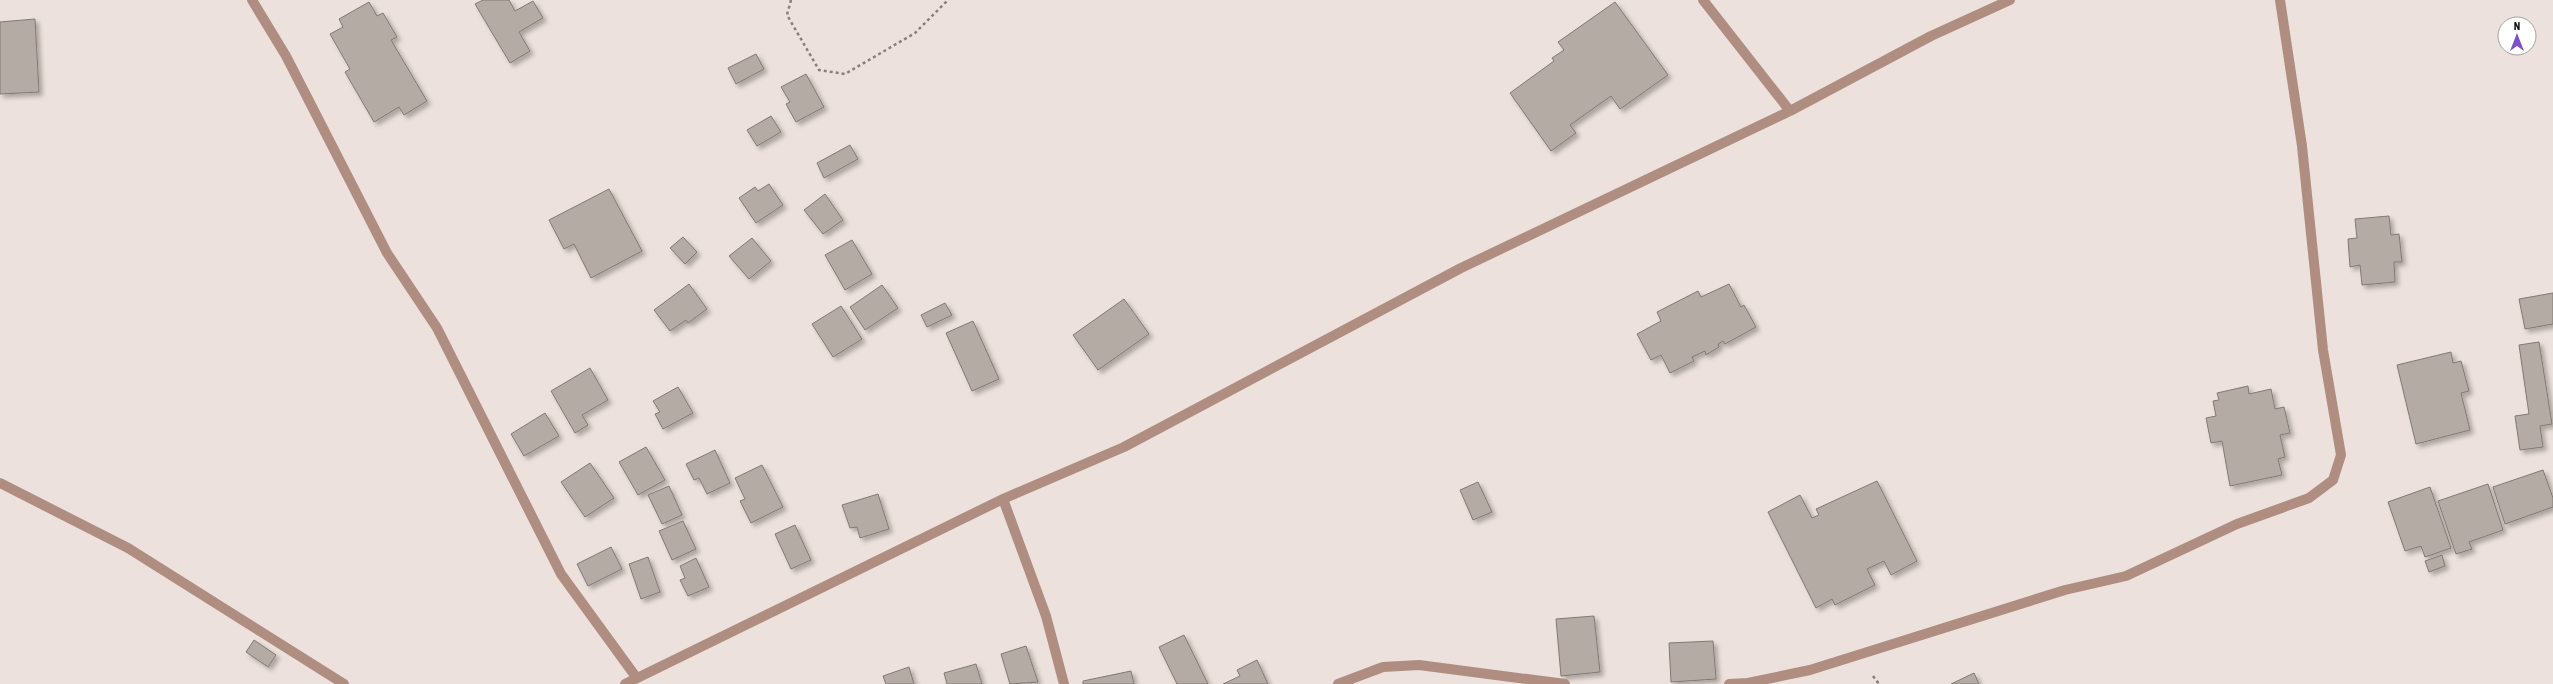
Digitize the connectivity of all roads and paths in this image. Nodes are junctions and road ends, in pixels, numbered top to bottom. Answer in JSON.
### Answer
{"nodes":[{"id":1,"x":252,"y":0,"type":"edge"},
{"id":2,"x":791,"y":0,"type":"edge"},
{"id":3,"x":948,"y":0,"type":"edge"},
{"id":4,"x":1703,"y":0,"type":"edge"},
{"id":5,"x":2010,"y":0,"type":"edge"},
{"id":6,"x":2280,"y":0,"type":"edge"},
{"id":7,"x":1790,"y":111,"type":"junction"},
{"id":8,"x":0,"y":483,"type":"edge"},
{"id":9,"x":1003,"y":500,"type":"junction"},
{"id":10,"x":636,"y":677,"type":"junction"},
{"id":11,"x":344,"y":684,"type":"edge"},
{"id":12,"x":625,"y":684,"type":"edge"},
{"id":13,"x":1064,"y":684,"type":"edge"},
{"id":14,"x":1338,"y":684,"type":"edge"},
{"id":15,"x":1565,"y":684,"type":"edge"},
{"id":16,"x":1729,"y":684,"type":"edge"}],
"edges":[{"from":1,"to":10,"type":"street"},
{"from":2,"to":3,"type":"path"},
{"from":4,"to":7,"type":"street"},
{"from":5,"to":7,"type":"street"},
{"from":6,"to":16,"type":"street"},
{"from":7,"to":9,"type":"street"},
{"from":8,"to":11,"type":"street"},
{"from":9,"to":10,"type":"street"},
{"from":9,"to":13,"type":"street"},
{"from":10,"to":12,"type":"street"},
{"from":14,"to":15,"type":"street"}]}
